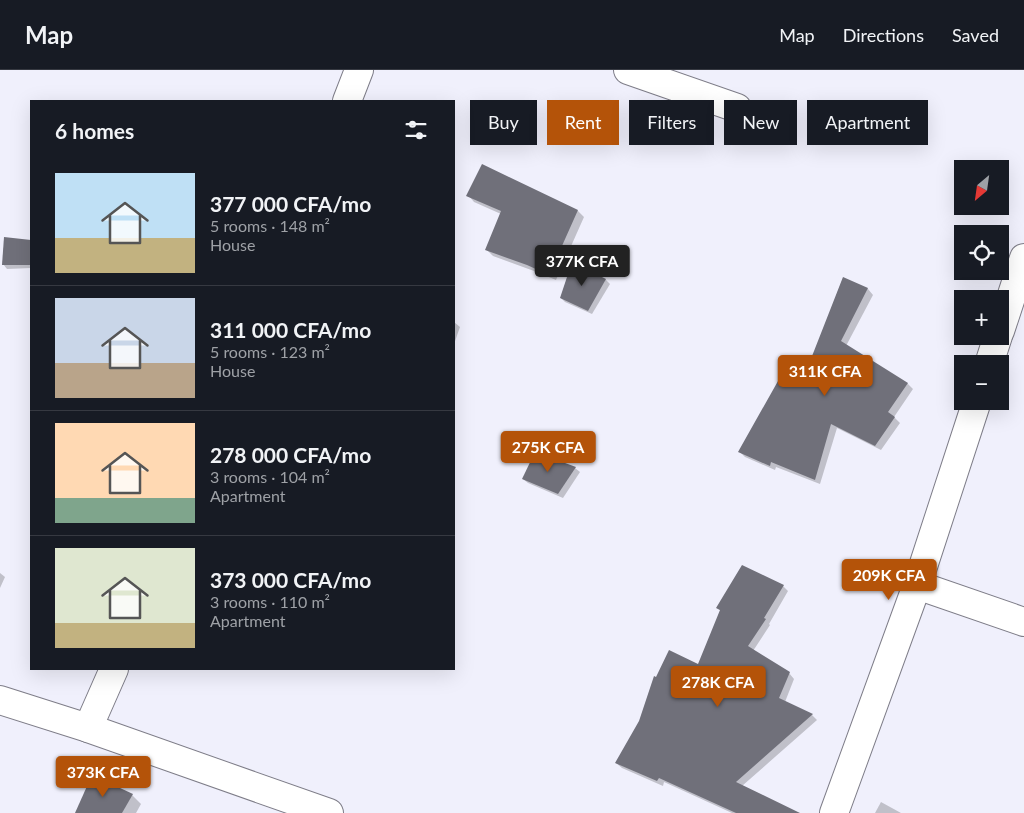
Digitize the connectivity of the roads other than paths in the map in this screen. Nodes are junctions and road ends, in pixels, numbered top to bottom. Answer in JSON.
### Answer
{"nodes":[{"id":1,"x":359,"y":70,"type":"edge"},
{"id":2,"x":628,"y":70,"type":"edge"},
{"id":3,"x":346,"y":100,"type":"edge"},
{"id":4,"x":724,"y":103,"type":"edge"},
{"id":5,"x":1024,"y":258,"type":"edge"},
{"id":6,"x":1009,"y":304,"type":"edge"},
{"id":7,"x":974,"y":410,"type":"edge"},
{"id":8,"x":917,"y":585,"type":"junction"},
{"id":9,"x":1024,"y":622,"type":"edge"},
{"id":10,"x":114,"y":670,"type":"edge"},
{"id":11,"x":0,"y":700,"type":"edge"},
{"id":12,"x":88,"y":728,"type":"junction"},
{"id":13,"x":329,"y":813,"type":"edge"},
{"id":14,"x":834,"y":813,"type":"edge"}],
"edges":[{"from":1,"to":3,"type":"street"},
{"from":2,"to":4,"type":"street"},
{"from":5,"to":6,"type":"street"},
{"from":7,"to":8,"type":"street"},
{"from":8,"to":9,"type":"street"},
{"from":8,"to":14,"type":"street"},
{"from":10,"to":12,"type":"street"},
{"from":11,"to":12,"type":"street"},
{"from":12,"to":13,"type":"street"}]}
